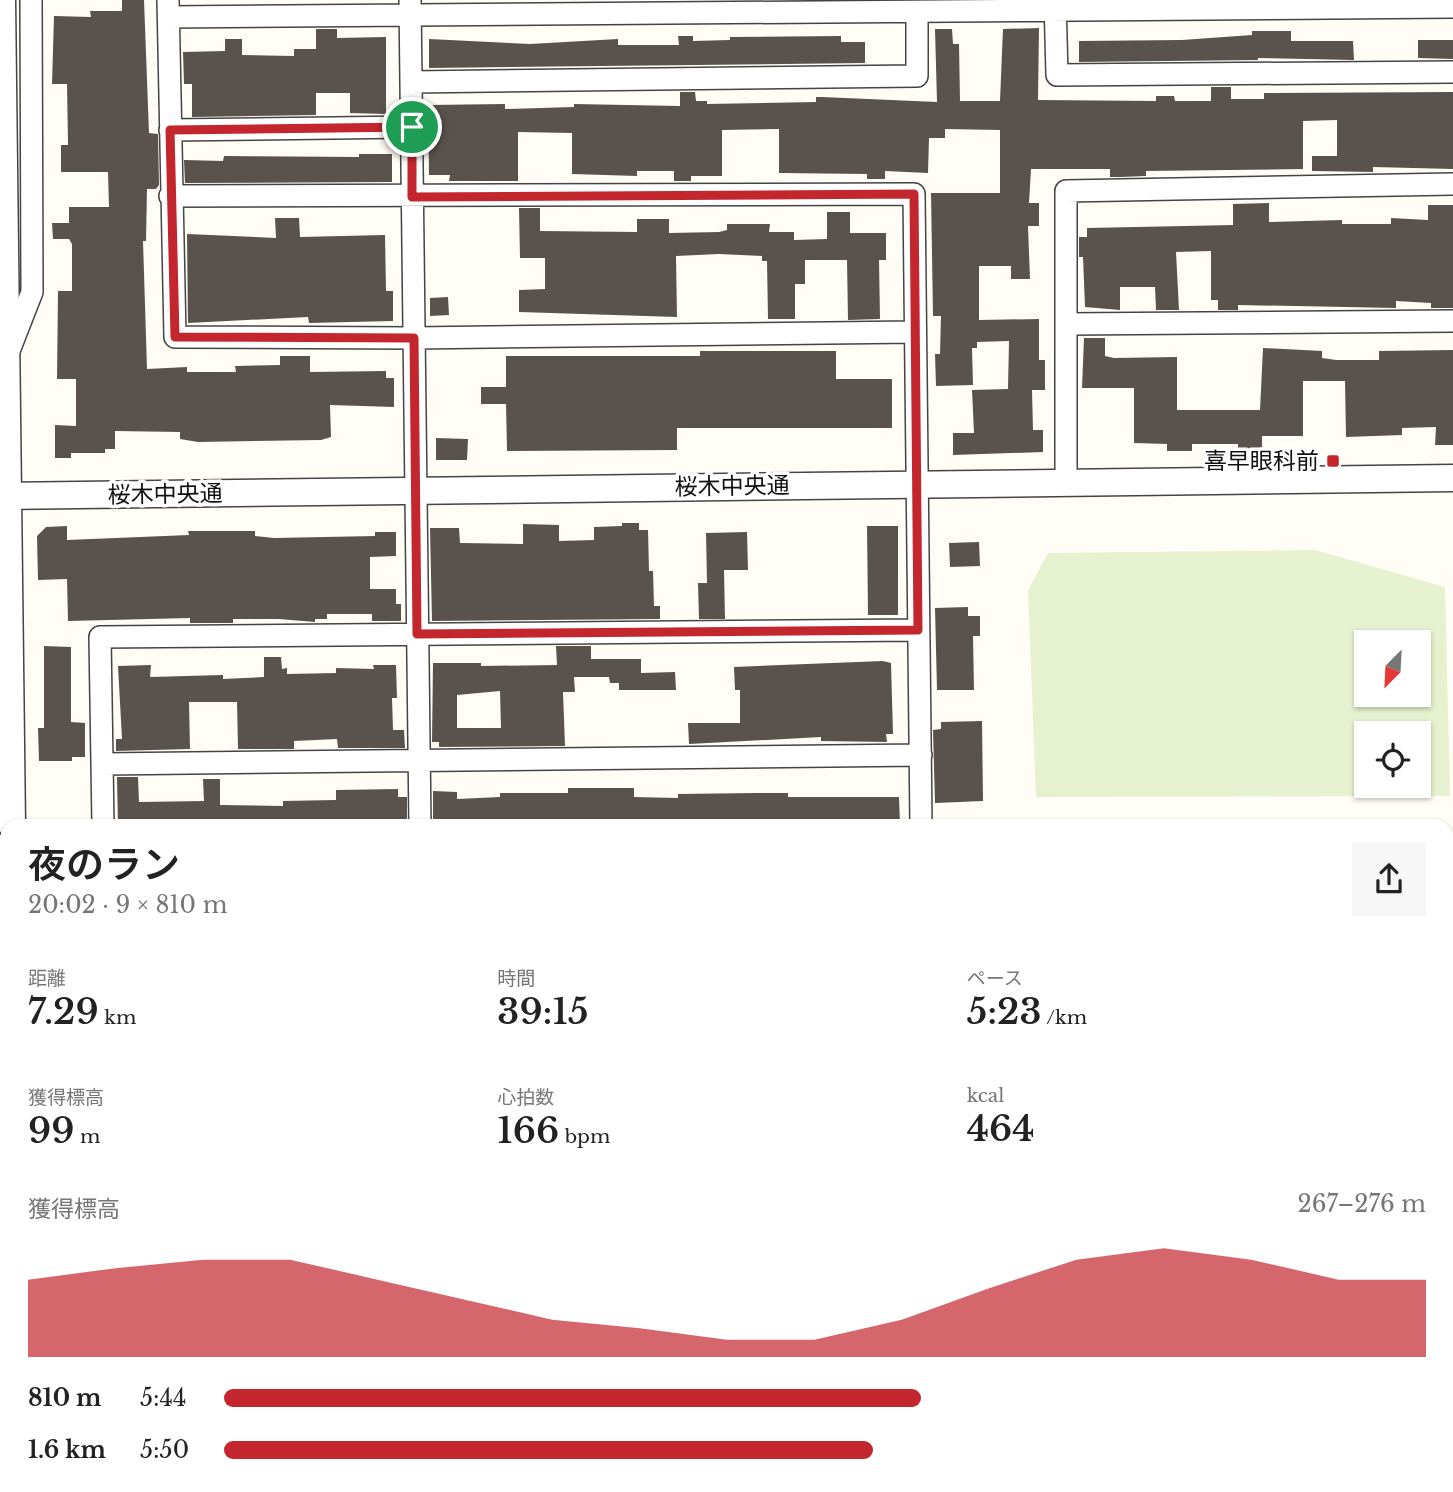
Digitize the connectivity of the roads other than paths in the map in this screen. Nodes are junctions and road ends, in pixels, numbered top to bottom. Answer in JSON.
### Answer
{"nodes":[{"id":1,"x":2,"y":0,"type":"edge"},
{"id":2,"x":32,"y":0,"type":"edge"},
{"id":3,"x":1055,"y":5,"type":"edge"},
{"id":4,"x":776,"y":6,"type":"edge"},
{"id":5,"x":1453,"y":6,"type":"edge"},
{"id":6,"x":169,"y":8,"type":"edge"},
{"id":7,"x":410,"y":8,"type":"edge"},
{"id":8,"x":917,"y":12,"type":"junction"},
{"id":9,"x":1453,"y":72,"type":"edge"},
{"id":10,"x":411,"y":82,"type":"junction"},
{"id":11,"x":412,"y":127,"type":"junction"},
{"id":12,"x":170,"y":130,"type":"junction"},
{"id":13,"x":1453,"y":184,"type":"edge"},
{"id":14,"x":170,"y":196,"type":"junction"},
{"id":15,"x":412,"y":197,"type":"junction"},
{"id":16,"x":1453,"y":321,"type":"edge"},
{"id":17,"x":1066,"y":324,"type":"junction"},
{"id":18,"x":915,"y":332,"type":"junction"},
{"id":19,"x":414,"y":338,"type":"junction"},
{"id":20,"x":8,"y":354,"type":"junction"},
{"id":21,"x":1453,"y":478,"type":"edge"},
{"id":22,"x":1066,"y":481,"type":"junction"},
{"id":23,"x":918,"y":483,"type":"junction"},
{"id":24,"x":416,"y":491,"type":"junction"},
{"id":25,"x":5,"y":496,"type":"edge"},
{"id":26,"x":918,"y":630,"type":"junction"},
{"id":27,"x":417,"y":634,"type":"junction"},
{"id":28,"x":920,"y":755,"type":"junction"},
{"id":29,"x":420,"y":759,"type":"junction"},
{"id":30,"x":103,"y":764,"type":"junction"},
{"id":31,"x":12,"y":819,"type":"edge"},
{"id":32,"x":103,"y":819,"type":"edge"},
{"id":33,"x":420,"y":819,"type":"edge"},
{"id":34,"x":921,"y":819,"type":"edge"}],
"edges":[{"from":1,"to":20,"type":"street"},
{"from":2,"to":20,"type":"street"},
{"from":3,"to":5,"type":"street"},
{"from":3,"to":8,"type":"street"},
{"from":3,"to":9,"type":"street"},
{"from":4,"to":7,"type":"street"},
{"from":4,"to":8,"type":"street"},
{"from":6,"to":7,"type":"street"},
{"from":6,"to":12,"type":"street"},
{"from":7,"to":10,"type":"street"},
{"from":8,"to":10,"type":"street"},
{"from":10,"to":11,"type":"street"},
{"from":11,"to":12,"type":"street"},
{"from":11,"to":15,"type":"street"},
{"from":12,"to":14,"type":"street"},
{"from":13,"to":17,"type":"street"},
{"from":14,"to":15,"type":"street"},
{"from":14,"to":19,"type":"street"},
{"from":15,"to":18,"type":"street"},
{"from":15,"to":19,"type":"street"},
{"from":16,"to":17,"type":"street"},
{"from":17,"to":22,"type":"street"},
{"from":18,"to":19,"type":"street"},
{"from":18,"to":23,"type":"street"},
{"from":19,"to":24,"type":"street"},
{"from":20,"to":25,"type":"street"},
{"from":21,"to":22,"type":"street","name":"桜木中央通"},
{"from":22,"to":23,"type":"street","name":"桜木中央通"},
{"from":23,"to":24,"type":"street","name":"桜木中央通"},
{"from":23,"to":26,"type":"street"},
{"from":24,"to":25,"type":"street","name":"桜木中央通"},
{"from":24,"to":27,"type":"street"},
{"from":25,"to":31,"type":"street"},
{"from":26,"to":27,"type":"street"},
{"from":26,"to":28,"type":"street"},
{"from":27,"to":29,"type":"street"},
{"from":27,"to":30,"type":"street"},
{"from":28,"to":29,"type":"street"},
{"from":28,"to":34,"type":"street"},
{"from":29,"to":30,"type":"street"},
{"from":29,"to":33,"type":"street"},
{"from":30,"to":32,"type":"street"}]}
